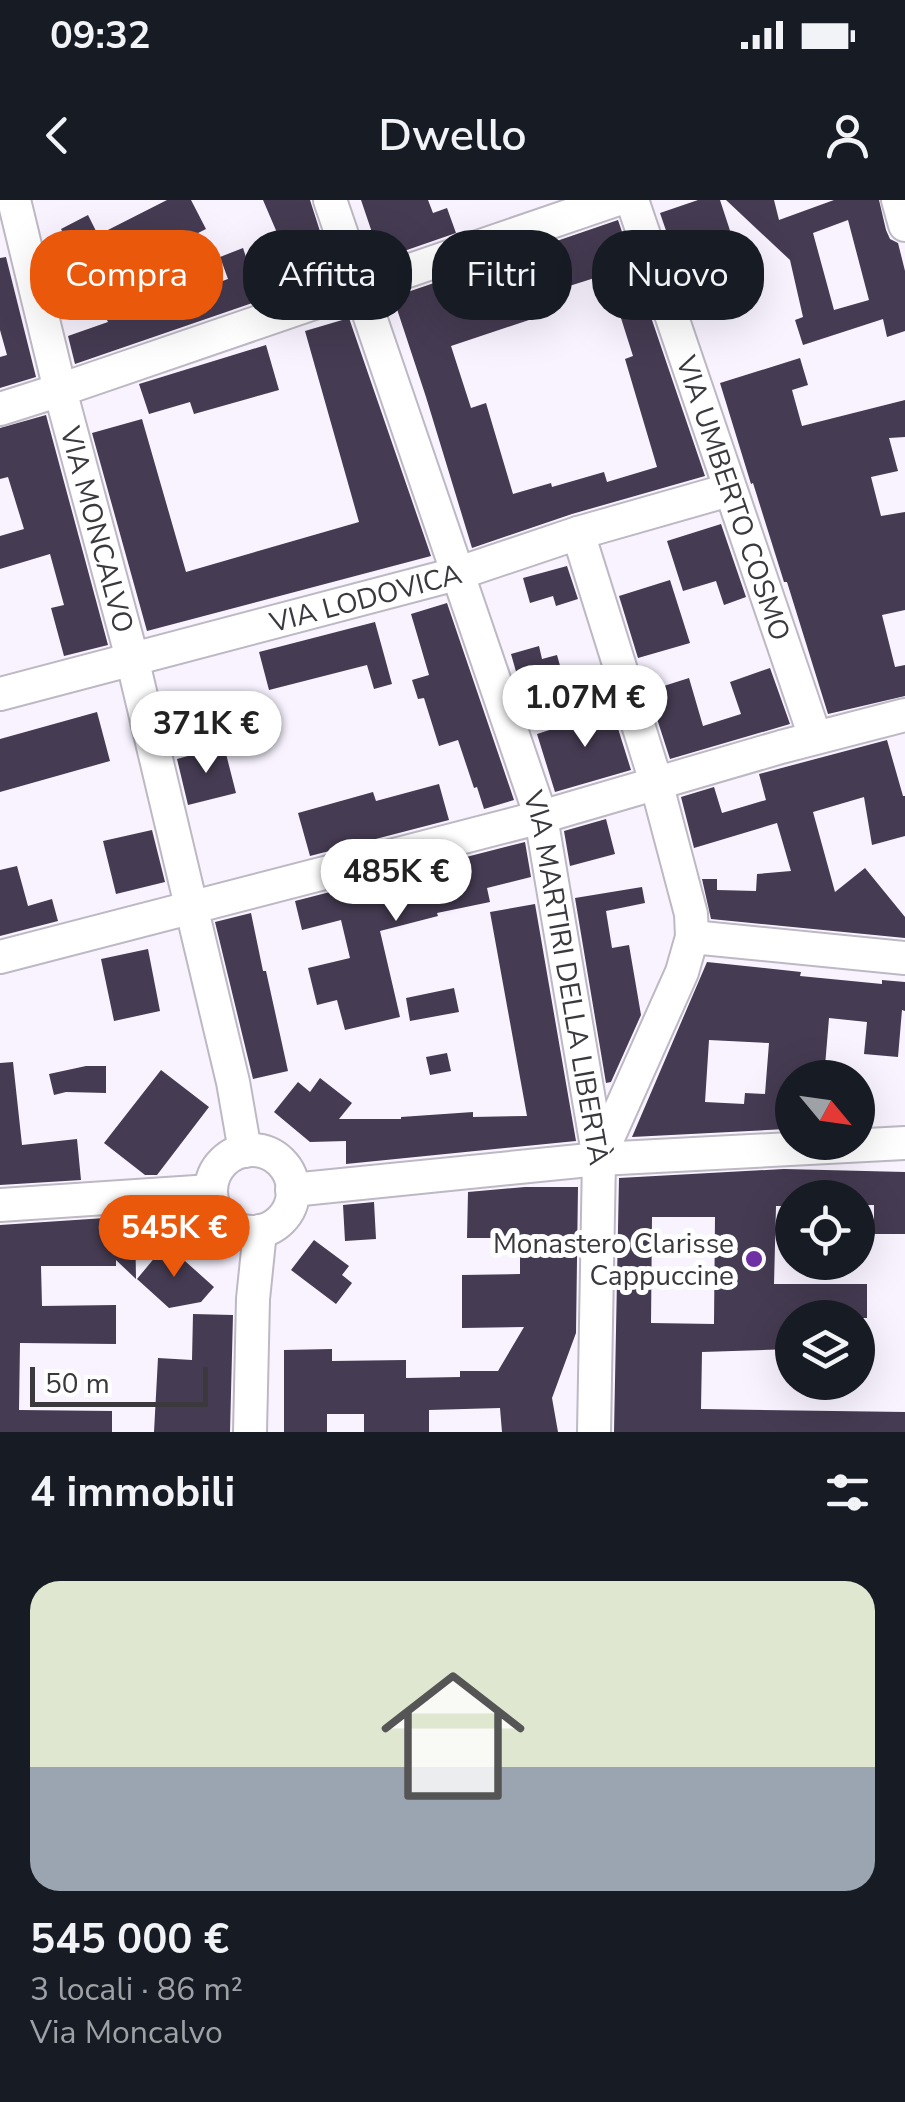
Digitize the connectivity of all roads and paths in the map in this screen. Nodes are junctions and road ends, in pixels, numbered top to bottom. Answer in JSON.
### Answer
{"nodes":[{"id":1,"x":14,"y":200,"type":"edge"},
{"id":2,"x":330,"y":200,"type":"edge"},
{"id":3,"x":614,"y":200,"type":"edge"},
{"id":4,"x":632,"y":200,"type":"edge"},
{"id":5,"x":898,"y":200,"type":"edge"},
{"id":6,"x":905,"y":225,"type":"edge"},
{"id":7,"x":340,"y":230,"type":"edge"},
{"id":8,"x":412,"y":270,"type":"edge"},
{"id":9,"x":266,"y":320,"type":"edge"},
{"id":10,"x":371,"y":320,"type":"edge"},
{"id":11,"x":60,"y":390,"type":"junction"},
{"id":12,"x":0,"y":409,"type":"edge"},
{"id":13,"x":729,"y":490,"type":"junction"},
{"id":14,"x":578,"y":534,"type":"junction"},
{"id":15,"x":456,"y":574,"type":"junction"},
{"id":16,"x":132,"y":658,"type":"junction"},
{"id":17,"x":0,"y":694,"type":"edge"},
{"id":18,"x":905,"y":715,"type":"edge"},
{"id":19,"x":815,"y":737,"type":"junction"},
{"id":20,"x":656,"y":782,"type":"junction"},
{"id":21,"x":540,"y":817,"type":"junction"},
{"id":22,"x":190,"y":908,"type":"junction"},
{"id":23,"x":692,"y":937,"type":"junction"},
{"id":24,"x":0,"y":957,"type":"edge"},
{"id":25,"x":905,"y":958,"type":"edge"},
{"id":26,"x":905,"y":1143,"type":"edge"},
{"id":27,"x":245,"y":1151,"type":"junction"},
{"id":28,"x":599,"y":1158,"type":"junction"},
{"id":29,"x":292,"y":1190,"type":"junction"},
{"id":30,"x":212,"y":1191,"type":"junction"},
{"id":31,"x":0,"y":1204,"type":"edge"},
{"id":32,"x":260,"y":1231,"type":"junction"},
{"id":33,"x":250,"y":1432,"type":"edge"},
{"id":34,"x":594,"y":1432,"type":"edge"}],
"edges":[{"from":1,"to":11,"type":"street","name":"VIA MONCALVO"},
{"from":2,"to":7,"type":"street","name":"VIA MARTIRI DELLA LIBERTÀ"},
{"from":3,"to":8,"type":"street"},
{"from":4,"to":13,"type":"street","name":"VIA UMBERTO COSMO"},
{"from":5,"to":6,"type":"street"},
{"from":9,"to":11,"type":"street"},
{"from":10,"to":15,"type":"street","name":"VIA MARTIRI DELLA LIBERTÀ"},
{"from":11,"to":12,"type":"street"},
{"from":11,"to":16,"type":"street","name":"VIA MONCALVO"},
{"from":13,"to":14,"type":"street","name":"VIA LODOVICA"},
{"from":13,"to":19,"type":"street","name":"VIA UMBERTO COSMO"},
{"from":14,"to":15,"type":"street","name":"VIA LODOVICA"},
{"from":14,"to":20,"type":"street"},
{"from":15,"to":16,"type":"street","name":"VIA LODOVICA"},
{"from":15,"to":21,"type":"street","name":"VIA MARTIRI DELLA LIBERTÀ"},
{"from":16,"to":17,"type":"street","name":"VIA LODOVICA"},
{"from":16,"to":22,"type":"street","name":"VIA MONCALVO"},
{"from":18,"to":19,"type":"street"},
{"from":19,"to":20,"type":"street"},
{"from":20,"to":21,"type":"street"},
{"from":20,"to":23,"type":"street"},
{"from":21,"to":22,"type":"street"},
{"from":21,"to":28,"type":"street","name":"VIA MARTIRI DELLA LIBERTÀ"},
{"from":22,"to":24,"type":"street"},
{"from":22,"to":27,"type":"street","name":"VIA MONCALVO"},
{"from":23,"to":25,"type":"street"},
{"from":23,"to":28,"type":"street"},
{"from":26,"to":28,"type":"street"},
{"from":27,"to":29,"type":"street"},
{"from":27,"to":30,"type":"street"},
{"from":28,"to":29,"type":"street"},
{"from":28,"to":34,"type":"street","name":"VIA MARTIRI DELLA LIBERTÀ"},
{"from":29,"to":32,"type":"street"},
{"from":30,"to":31,"type":"street"},
{"from":30,"to":32,"type":"street"},
{"from":32,"to":33,"type":"street"}]}
